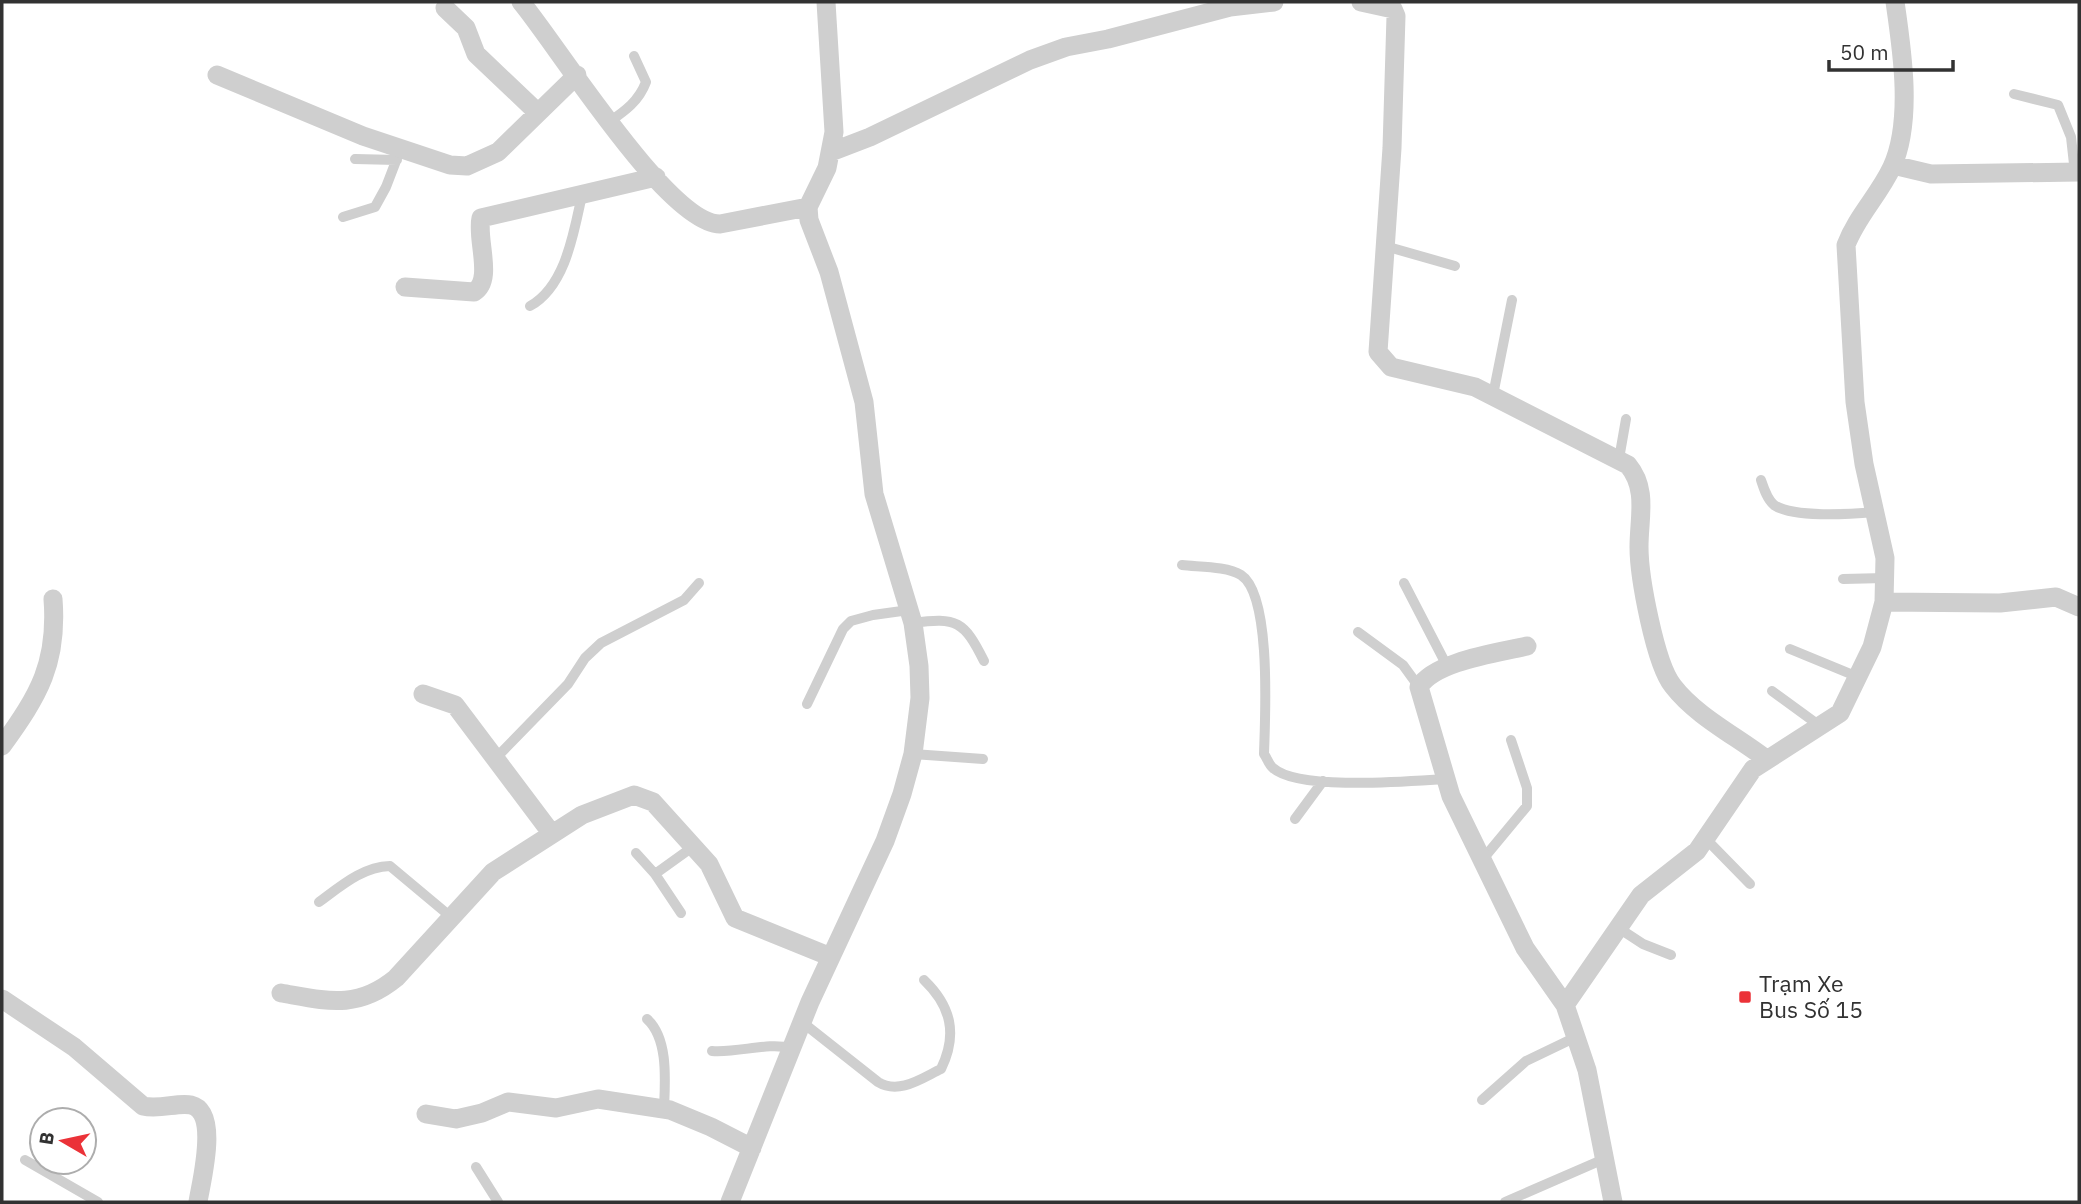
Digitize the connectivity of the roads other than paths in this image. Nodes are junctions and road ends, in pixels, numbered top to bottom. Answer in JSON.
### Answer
{"nodes":[{"id":1,"x":521,"y":2,"type":"edge"},
{"id":2,"x":826,"y":2,"type":"edge"},
{"id":3,"x":1274,"y":2,"type":"edge"},
{"id":4,"x":1361,"y":2,"type":"edge"},
{"id":5,"x":1895,"y":2,"type":"edge"},
{"id":6,"x":1252,"y":3,"type":"edge"},
{"id":7,"x":1390,"y":5,"type":"edge"},
{"id":8,"x":445,"y":8,"type":"dead end"},
{"id":9,"x":634,"y":56,"type":"dead end"},
{"id":10,"x":217,"y":75,"type":"dead end"},
{"id":11,"x":577,"y":75,"type":"junction"},
{"id":12,"x":2014,"y":94,"type":"dead end"},
{"id":13,"x":537,"y":113,"type":"junction"},
{"id":14,"x":609,"y":122,"type":"junction"},
{"id":15,"x":831,"y":152,"type":"junction"},
{"id":16,"x":399,"y":154,"type":"junction"},
{"id":17,"x":355,"y":159,"type":"dead end"},
{"id":18,"x":1893,"y":165,"type":"junction"},
{"id":19,"x":2077,"y":173,"type":"edge"},
{"id":20,"x":656,"y":177,"type":"junction"},
{"id":21,"x":582,"y":195,"type":"junction"},
{"id":22,"x":808,"y":207,"type":"junction"},
{"id":23,"x":343,"y":217,"type":"dead end"},
{"id":24,"x":1384,"y":246,"type":"junction"},
{"id":25,"x":1455,"y":266,"type":"dead end"},
{"id":26,"x":405,"y":287,"type":"dead end"},
{"id":27,"x":1512,"y":300,"type":"dead end"},
{"id":28,"x":530,"y":306,"type":"dead end"},
{"id":29,"x":1493,"y":395,"type":"junction"},
{"id":30,"x":1626,"y":419,"type":"dead end"},
{"id":31,"x":1619,"y":459,"type":"junction"},
{"id":32,"x":1761,"y":480,"type":"dead end"},
{"id":33,"x":1875,"y":512,"type":"junction"},
{"id":34,"x":1182,"y":565,"type":"dead end"},
{"id":35,"x":1885,"y":578,"type":"junction"},
{"id":36,"x":1843,"y":579,"type":"dead end"},
{"id":37,"x":699,"y":583,"type":"dead end"},
{"id":38,"x":1404,"y":583,"type":"dead end"},
{"id":39,"x":53,"y":599,"type":"dead end"},
{"id":40,"x":1884,"y":603,"type":"junction"},
{"id":41,"x":2079,"y":607,"type":"edge"},
{"id":42,"x":911,"y":617,"type":"junction"},
{"id":43,"x":1358,"y":632,"type":"dead end"},
{"id":44,"x":1527,"y":646,"type":"dead end"},
{"id":45,"x":1790,"y":649,"type":"dead end"},
{"id":46,"x":984,"y":661,"type":"dead end"},
{"id":47,"x":1447,"y":666,"type":"junction"},
{"id":48,"x":1858,"y":678,"type":"junction"},
{"id":49,"x":1419,"y":687,"type":"junction"},
{"id":50,"x":1772,"y":691,"type":"dead end"},
{"id":51,"x":423,"y":694,"type":"dead end"},
{"id":52,"x":807,"y":704,"type":"dead end"},
{"id":53,"x":1821,"y":726,"type":"junction"},
{"id":54,"x":1511,"y":740,"type":"dead end"},
{"id":55,"x":2,"y":746,"type":"edge"},
{"id":56,"x":913,"y":754,"type":"junction"},
{"id":57,"x":1766,"y":758,"type":"junction"},
{"id":58,"x":983,"y":759,"type":"dead end"},
{"id":59,"x":495,"y":760,"type":"junction"},
{"id":60,"x":1446,"y":779,"type":"junction"},
{"id":61,"x":1322,"y":781,"type":"junction"},
{"id":62,"x":1295,"y":819,"type":"dead end"},
{"id":63,"x":552,"y":834,"type":"junction"},
{"id":64,"x":1706,"y":839,"type":"junction"},
{"id":65,"x":694,"y":846,"type":"junction"},
{"id":66,"x":636,"y":853,"type":"dead end"},
{"id":67,"x":1483,"y":859,"type":"junction"},
{"id":68,"x":655,"y":874,"type":"junction"},
{"id":69,"x":1750,"y":884,"type":"dead end"},
{"id":70,"x":319,"y":902,"type":"dead end"},
{"id":71,"x":681,"y":913,"type":"dead end"},
{"id":72,"x":451,"y":917,"type":"junction"},
{"id":73,"x":1617,"y":926,"type":"junction"},
{"id":74,"x":1671,"y":955,"type":"dead end"},
{"id":75,"x":831,"y":957,"type":"junction"},
{"id":76,"x":924,"y":980,"type":"dead end"},
{"id":77,"x":281,"y":993,"type":"dead end"},
{"id":78,"x":2,"y":999,"type":"edge"},
{"id":79,"x":1565,"y":1005,"type":"junction"},
{"id":80,"x":647,"y":1019,"type":"dead end"},
{"id":81,"x":802,"y":1022,"type":"junction"},
{"id":82,"x":1576,"y":1037,"type":"junction"},
{"id":83,"x":791,"y":1048,"type":"junction"},
{"id":84,"x":712,"y":1051,"type":"dead end"},
{"id":85,"x":1482,"y":1100,"type":"dead end"},
{"id":86,"x":664,"y":1109,"type":"junction"},
{"id":87,"x":426,"y":1114,"type":"dead end"},
{"id":88,"x":752,"y":1148,"type":"junction"},
{"id":89,"x":1604,"y":1158,"type":"junction"},
{"id":90,"x":25,"y":1160,"type":"dead end"},
{"id":91,"x":476,"y":1167,"type":"dead end"},
{"id":92,"x":99,"y":1202,"type":"edge"},
{"id":93,"x":198,"y":1202,"type":"edge"},
{"id":94,"x":498,"y":1202,"type":"edge"},
{"id":95,"x":730,"y":1202,"type":"edge"},
{"id":96,"x":1505,"y":1202,"type":"edge"},
{"id":97,"x":1613,"y":1202,"type":"edge"}],
"edges":[{"from":1,"to":11,"type":"street"},
{"from":2,"to":15,"type":"street"},
{"from":3,"to":6,"type":"street"},
{"from":4,"to":7,"type":"street"},
{"from":5,"to":18,"type":"street"},
{"from":6,"to":15,"type":"street"},
{"from":7,"to":24,"type":"street"},
{"from":8,"to":13,"type":"street"},
{"from":9,"to":14,"type":"lane"},
{"from":10,"to":16,"type":"street"},
{"from":11,"to":13,"type":"street"},
{"from":11,"to":14,"type":"street"},
{"from":12,"to":19,"type":"lane"},
{"from":13,"to":16,"type":"street"},
{"from":14,"to":20,"type":"street"},
{"from":15,"to":22,"type":"street"},
{"from":16,"to":17,"type":"lane"},
{"from":16,"to":23,"type":"lane"},
{"from":18,"to":19,"type":"street"},
{"from":18,"to":33,"type":"street"},
{"from":20,"to":21,"type":"street"},
{"from":20,"to":22,"type":"street"},
{"from":21,"to":26,"type":"street"},
{"from":21,"to":28,"type":"lane"},
{"from":22,"to":42,"type":"street"},
{"from":24,"to":25,"type":"lane"},
{"from":24,"to":29,"type":"street"},
{"from":27,"to":29,"type":"lane"},
{"from":29,"to":31,"type":"street"},
{"from":30,"to":31,"type":"lane"},
{"from":31,"to":57,"type":"street"},
{"from":32,"to":33,"type":"lane"},
{"from":33,"to":35,"type":"street"},
{"from":34,"to":61,"type":"lane"},
{"from":35,"to":36,"type":"lane"},
{"from":35,"to":40,"type":"street"},
{"from":37,"to":59,"type":"lane"},
{"from":38,"to":47,"type":"lane"},
{"from":39,"to":55,"type":"street"},
{"from":40,"to":41,"type":"street"},
{"from":40,"to":48,"type":"street"},
{"from":42,"to":46,"type":"lane"},
{"from":42,"to":52,"type":"lane"},
{"from":42,"to":56,"type":"street"},
{"from":43,"to":49,"type":"lane"},
{"from":44,"to":47,"type":"street"},
{"from":45,"to":48,"type":"lane"},
{"from":47,"to":49,"type":"street"},
{"from":48,"to":53,"type":"street"},
{"from":49,"to":60,"type":"street"},
{"from":50,"to":53,"type":"lane"},
{"from":51,"to":59,"type":"street"},
{"from":53,"to":57,"type":"street"},
{"from":54,"to":67,"type":"lane"},
{"from":56,"to":58,"type":"lane"},
{"from":56,"to":75,"type":"street"},
{"from":57,"to":64,"type":"street"},
{"from":59,"to":63,"type":"street"},
{"from":60,"to":61,"type":"lane"},
{"from":60,"to":67,"type":"street"},
{"from":61,"to":62,"type":"lane"},
{"from":63,"to":65,"type":"street"},
{"from":63,"to":72,"type":"street"},
{"from":64,"to":69,"type":"lane"},
{"from":64,"to":73,"type":"street"},
{"from":65,"to":68,"type":"lane"},
{"from":65,"to":75,"type":"street"},
{"from":66,"to":68,"type":"lane"},
{"from":67,"to":79,"type":"street"},
{"from":68,"to":71,"type":"lane"},
{"from":70,"to":72,"type":"lane"},
{"from":72,"to":77,"type":"street"},
{"from":73,"to":74,"type":"lane"},
{"from":73,"to":79,"type":"street"},
{"from":75,"to":81,"type":"street"},
{"from":76,"to":81,"type":"lane"},
{"from":78,"to":93,"type":"street"},
{"from":79,"to":82,"type":"street"},
{"from":80,"to":86,"type":"lane"},
{"from":81,"to":83,"type":"street"},
{"from":82,"to":85,"type":"lane"},
{"from":82,"to":89,"type":"street"},
{"from":83,"to":84,"type":"lane"},
{"from":83,"to":88,"type":"street"},
{"from":86,"to":87,"type":"street"},
{"from":86,"to":88,"type":"street"},
{"from":88,"to":95,"type":"street"},
{"from":89,"to":96,"type":"lane"},
{"from":89,"to":97,"type":"street"},
{"from":90,"to":92,"type":"lane"},
{"from":91,"to":94,"type":"lane"}]}
